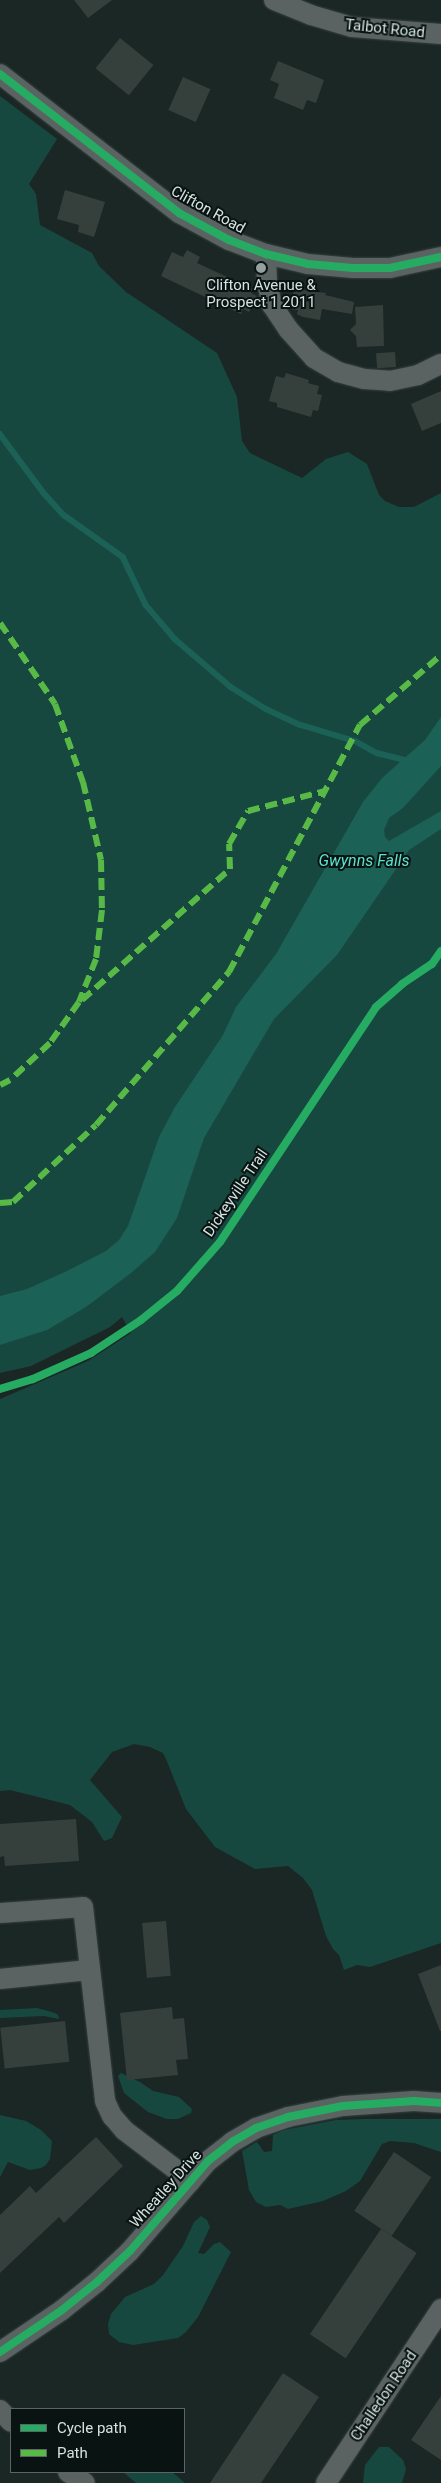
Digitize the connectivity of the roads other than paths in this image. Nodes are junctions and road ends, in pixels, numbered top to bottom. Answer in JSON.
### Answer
{"nodes":[{"id":1,"x":274,"y":0,"type":"edge"},
{"id":2,"x":441,"y":34,"type":"edge"},
{"id":3,"x":0,"y":74,"type":"edge"},
{"id":4,"x":266,"y":254,"type":"junction"},
{"id":5,"x":441,"y":257,"type":"edge"},
{"id":6,"x":441,"y":364,"type":"edge"},
{"id":7,"x":0,"y":1914,"type":"edge"},
{"id":8,"x":89,"y":1970,"type":"junction"},
{"id":9,"x":0,"y":1979,"type":"edge"},
{"id":10,"x":441,"y":2103,"type":"edge"},
{"id":11,"x":191,"y":2181,"type":"junction"},
{"id":12,"x":441,"y":2309,"type":"edge"},
{"id":13,"x":0,"y":2352,"type":"edge"},
{"id":14,"x":0,"y":2410,"type":"edge"},
{"id":15,"x":10,"y":2421,"type":"edge"},
{"id":16,"x":70,"y":2473,"type":"edge"},
{"id":17,"x":85,"y":2483,"type":"edge"},
{"id":18,"x":326,"y":2483,"type":"edge"}],
"edges":[{"from":1,"to":2,"type":"street","name":"Talbot Road"},
{"from":3,"to":4,"type":"street","name":"Clifton Road"},
{"from":4,"to":5,"type":"street","name":"Clifton Road"},
{"from":4,"to":6,"type":"street"},
{"from":7,"to":8,"type":"street","name":"Wheatley Drive"},
{"from":8,"to":9,"type":"street"},
{"from":8,"to":11,"type":"street","name":"Wheatley Drive"},
{"from":10,"to":11,"type":"street","name":"Wheatley Drive"},
{"from":11,"to":13,"type":"street","name":"Wheatley Drive"},
{"from":12,"to":18,"type":"street","name":"Challedon Road"},
{"from":14,"to":15,"type":"street"},
{"from":16,"to":17,"type":"street"}]}
